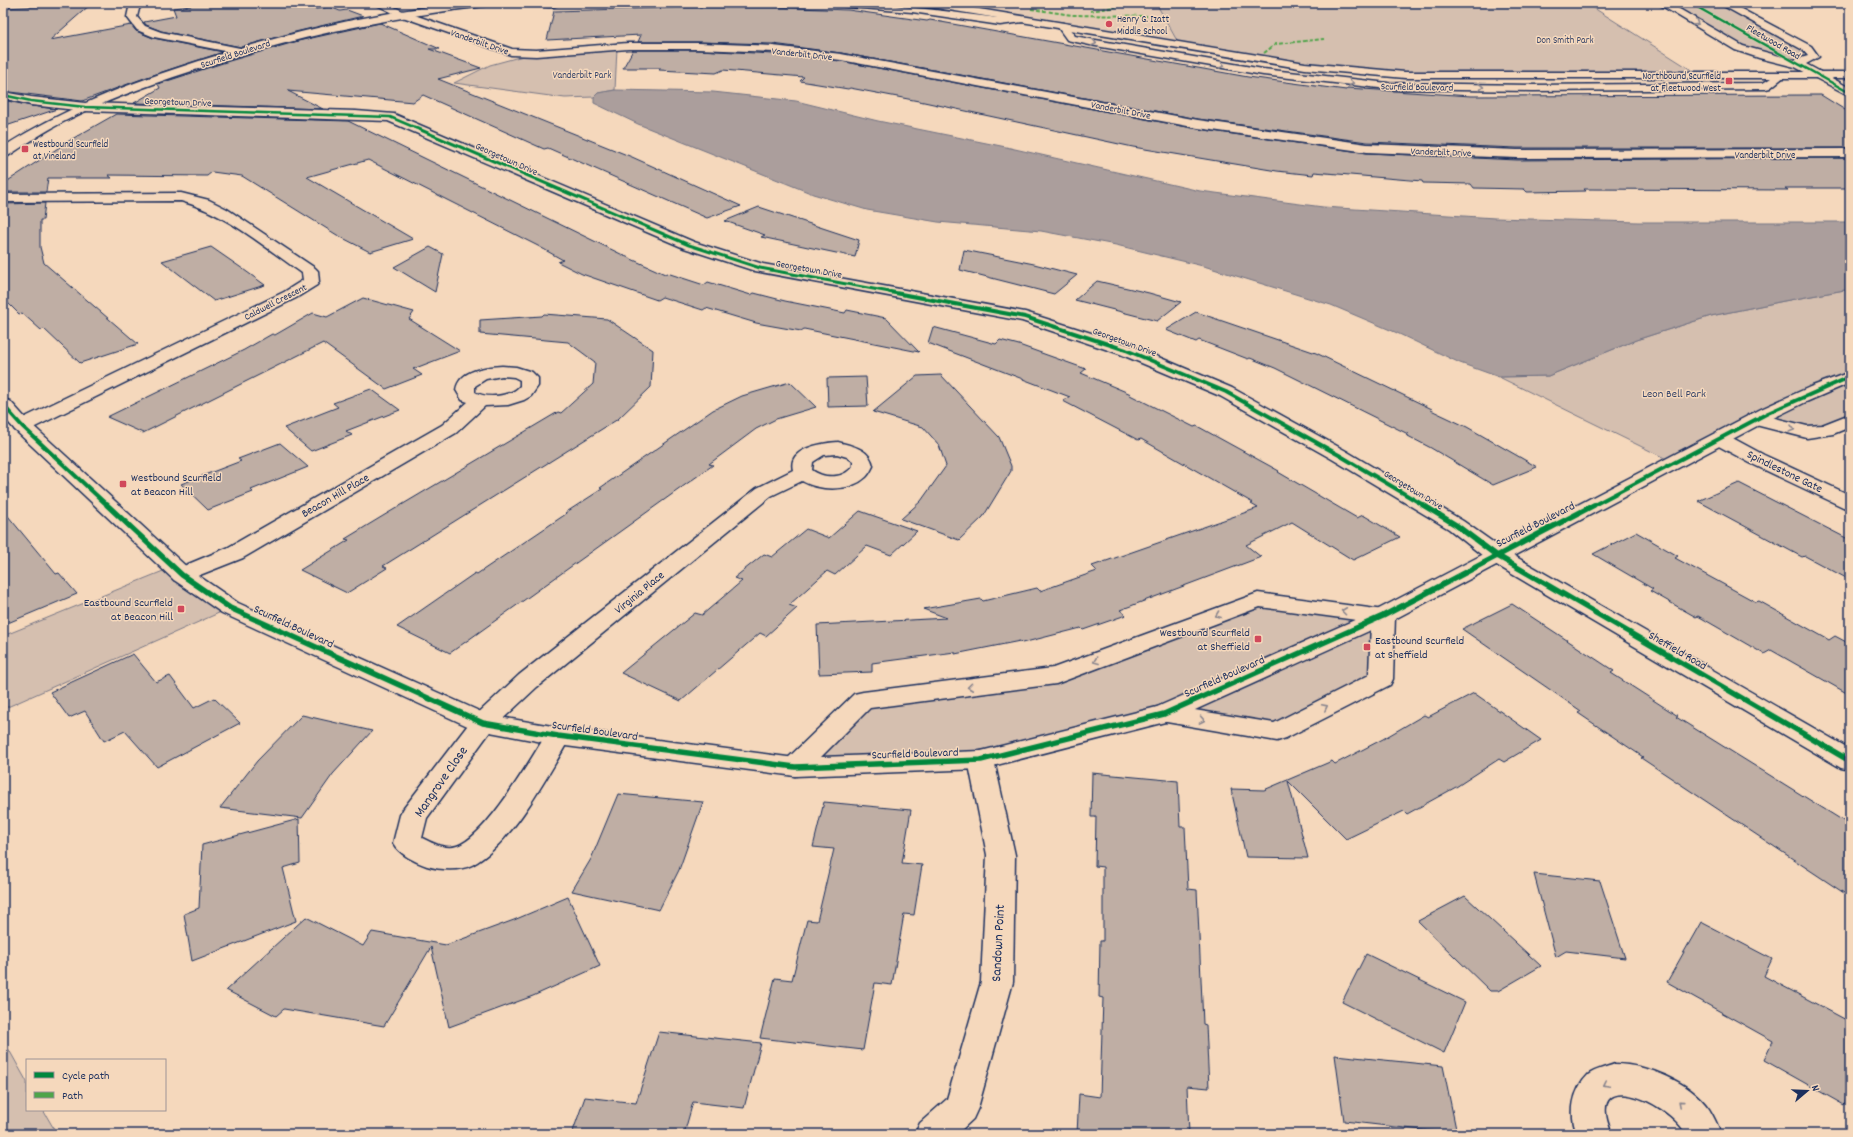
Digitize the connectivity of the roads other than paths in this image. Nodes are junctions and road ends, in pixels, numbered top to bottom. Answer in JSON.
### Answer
{"nodes":[{"id":1,"x":140,"y":3,"type":"edge"},
{"id":2,"x":378,"y":3,"type":"edge"},
{"id":3,"x":484,"y":3,"type":"edge"},
{"id":4,"x":543,"y":3,"type":"edge"},
{"id":5,"x":555,"y":3,"type":"edge"},
{"id":6,"x":836,"y":3,"type":"edge"},
{"id":7,"x":925,"y":3,"type":"edge"},
{"id":8,"x":1662,"y":3,"type":"edge"},
{"id":9,"x":1690,"y":3,"type":"edge"},
{"id":10,"x":1723,"y":3,"type":"edge"},
{"id":11,"x":400,"y":13,"type":"junction"},
{"id":12,"x":1023,"y":19,"type":"junction"},
{"id":13,"x":240,"y":51,"type":"junction"},
{"id":14,"x":1797,"y":64,"type":"junction"},
{"id":15,"x":1850,"y":75,"type":"edge"},
{"id":16,"x":1818,"y":76,"type":"junction"},
{"id":17,"x":1850,"y":93,"type":"edge"},
{"id":18,"x":3,"y":95,"type":"edge"},
{"id":19,"x":85,"y":107,"type":"junction"},
{"id":20,"x":1850,"y":153,"type":"edge"},
{"id":21,"x":3,"y":154,"type":"edge"},
{"id":22,"x":3,"y":198,"type":"edge"},
{"id":23,"x":1850,"y":377,"type":"edge"},
{"id":24,"x":480,"y":401,"type":"dead end"},
{"id":25,"x":3,"y":405,"type":"edge"},
{"id":26,"x":1755,"y":419,"type":"junction"},
{"id":27,"x":1850,"y":420,"type":"edge"},
{"id":28,"x":22,"y":426,"type":"junction"},
{"id":29,"x":1720,"y":439,"type":"junction"},
{"id":30,"x":803,"y":473,"type":"dead end"},
{"id":31,"x":1850,"y":503,"type":"edge"},
{"id":32,"x":1496,"y":555,"type":"junction"},
{"id":33,"x":182,"y":575,"type":"junction"},
{"id":34,"x":1383,"y":616,"type":"junction"},
{"id":35,"x":1164,"y":714,"type":"junction"},
{"id":36,"x":482,"y":723,"type":"junction"},
{"id":37,"x":558,"y":736,"type":"junction"},
{"id":38,"x":981,"y":760,"type":"junction"},
{"id":39,"x":1850,"y":761,"type":"edge"},
{"id":40,"x":795,"y":768,"type":"junction"},
{"id":41,"x":932,"y":1134,"type":"edge"},
{"id":42,"x":1595,"y":1134,"type":"edge"},
{"id":43,"x":1704,"y":1134,"type":"edge"}],
"edges":[{"from":1,"to":13,"type":"street"},
{"from":2,"to":11,"type":"street","name":"Vanderbilt Drive"},
{"from":3,"to":11,"type":"street","name":"Scurfield Boulevard"},
{"from":4,"to":5,"type":"street"},
{"from":6,"to":12,"type":"street","name":"Scurfield Boulevard"},
{"from":7,"to":12,"type":"street","name":"Scurfield Boulevard"},
{"from":8,"to":14,"type":"street","name":"Fleetwood Road","one_way":true},
{"from":9,"to":14,"type":"street","name":"Fleetwood Road"},
{"from":10,"to":14,"type":"street","name":"Fleetwood Road"},
{"from":11,"to":13,"type":"street","name":"Scurfield Boulevard"},
{"from":11,"to":20,"type":"street","name":"Vanderbilt Drive"},
{"from":12,"to":16,"type":"street","name":"Scurfield Boulevard"},
{"from":13,"to":19,"type":"street","name":"Scurfield Boulevard"},
{"from":14,"to":16,"type":"street","name":"Fleetwood Road"},
{"from":15,"to":16,"type":"street","name":"Scurfield Boulevard"},
{"from":16,"to":17,"type":"street","name":"Fleetwood Road"},
{"from":18,"to":19,"type":"street","name":"Georgetown Drive"},
{"from":19,"to":21,"type":"street","name":"Scurfield Boulevard"},
{"from":19,"to":32,"type":"street","name":"Georgetown Drive"},
{"from":22,"to":28,"type":"street","name":"Caldwell Crescent"},
{"from":23,"to":26,"type":"street","name":"Scurfield Boulevard"},
{"from":24,"to":33,"type":"street","name":"Beacon Hill Place"},
{"from":25,"to":28,"type":"street","name":"Scurfield Boulevard"},
{"from":26,"to":27,"type":"street","one_way":true},
{"from":26,"to":29,"type":"street","name":"Scurfield Boulevard"},
{"from":28,"to":33,"type":"street","name":"Scurfield Boulevard"},
{"from":29,"to":31,"type":"street","name":"Spindlestone Gate"},
{"from":29,"to":32,"type":"street","name":"Scurfield Boulevard"},
{"from":30,"to":36,"type":"street","name":"Virginia Place"},
{"from":32,"to":34,"type":"street","name":"Scurfield Boulevard"},
{"from":32,"to":39,"type":"street","name":"Sheffield Road"},
{"from":33,"to":36,"type":"street","name":"Scurfield Boulevard"},
{"from":34,"to":35,"type":"street","name":"Scurfield Boulevard"},
{"from":35,"to":34,"type":"street","name":"Scurfield Boulevard","one_way":true},
{"from":34,"to":40,"type":"street","one_way":true},
{"from":35,"to":38,"type":"street","name":"Scurfield Boulevard"},
{"from":36,"to":37,"type":"street","name":"Scurfield Boulevard"},
{"from":36,"to":37,"type":"street","name":"Mangrove Close"},
{"from":37,"to":40,"type":"street","name":"Scurfield Boulevard"},
{"from":38,"to":40,"type":"street","name":"Scurfield Boulevard"},
{"from":38,"to":41,"type":"street","name":"Sandown Point"},
{"from":43,"to":42,"type":"street","one_way":true}]}
